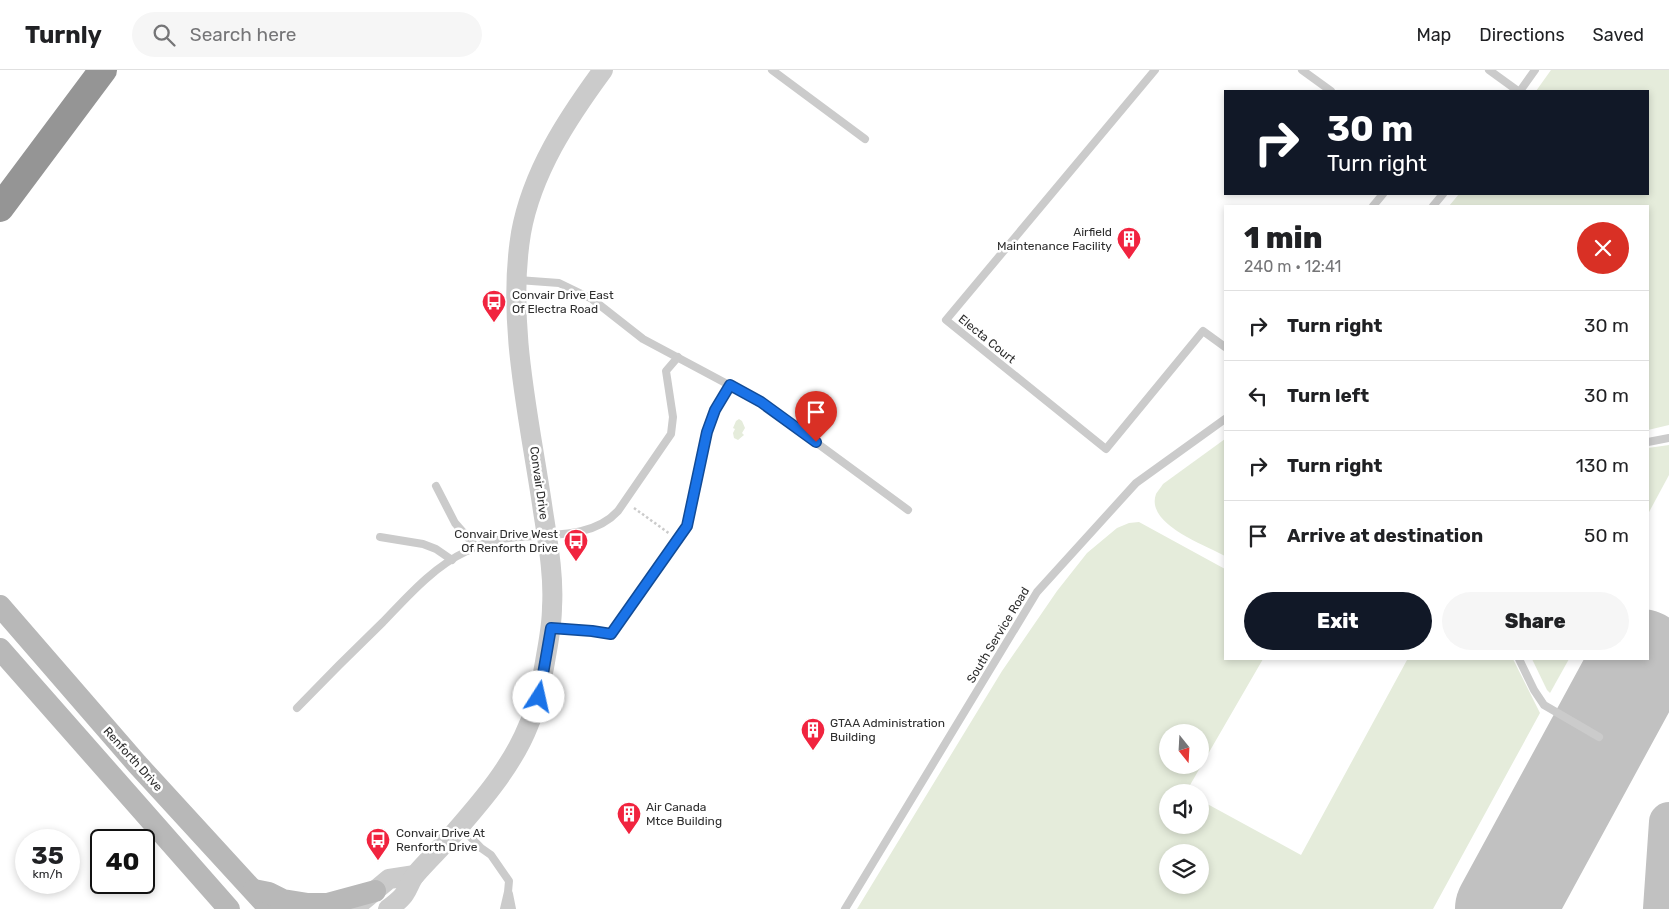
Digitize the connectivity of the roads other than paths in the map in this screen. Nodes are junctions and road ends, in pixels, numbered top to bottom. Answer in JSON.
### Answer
{"nodes":[{"id":1,"x":103,"y":70,"type":"edge"},
{"id":2,"x":603,"y":70,"type":"edge"},
{"id":3,"x":772,"y":70,"type":"edge"},
{"id":4,"x":1155,"y":70,"type":"edge"},
{"id":5,"x":1302,"y":70,"type":"edge"},
{"id":6,"x":1489,"y":70,"type":"edge"},
{"id":7,"x":1535,"y":70,"type":"edge"},
{"id":8,"x":1330,"y":90,"type":"edge"},
{"id":9,"x":1518,"y":90,"type":"edge"},
{"id":10,"x":1520,"y":90,"type":"edge"},
{"id":11,"x":866,"y":139,"type":"dead end"},
{"id":12,"x":1383,"y":195,"type":"edge"},
{"id":13,"x":1442,"y":195,"type":"edge"},
{"id":14,"x":1374,"y":205,"type":"edge"},
{"id":15,"x":1434,"y":205,"type":"edge"},
{"id":16,"x":0,"y":208,"type":"edge"},
{"id":17,"x":516,"y":280,"type":"junction"},
{"id":18,"x":1224,"y":346,"type":"edge"},
{"id":19,"x":678,"y":357,"type":"junction"},
{"id":20,"x":730,"y":385,"type":"junction"},
{"id":21,"x":1224,"y":420,"type":"edge"},
{"id":22,"x":1669,"y":438,"type":"edge"},
{"id":23,"x":1649,"y":442,"type":"edge"},
{"id":24,"x":436,"y":486,"type":"dead end"},
{"id":25,"x":908,"y":510,"type":"dead end"},
{"id":26,"x":547,"y":536,"type":"junction"},
{"id":27,"x":380,"y":537,"type":"dead end"},
{"id":28,"x":476,"y":547,"type":"junction"},
{"id":29,"x":452,"y":560,"type":"junction"},
{"id":30,"x":0,"y":606,"type":"edge"},
{"id":31,"x":551,"y":628,"type":"junction"},
{"id":32,"x":0,"y":649,"type":"edge"},
{"id":33,"x":1519,"y":660,"type":"edge"},
{"id":34,"x":297,"y":708,"type":"dead end"},
{"id":35,"x":1599,"y":737,"type":"dead end"},
{"id":36,"x":460,"y":826,"type":"junction"},
{"id":37,"x":415,"y":875,"type":"junction"},
{"id":38,"x":251,"y":889,"type":"junction"},
{"id":39,"x":375,"y":891,"type":"junction"},
{"id":40,"x":508,"y":892,"type":"junction"},
{"id":41,"x":229,"y":909,"type":"edge"},
{"id":42,"x":270,"y":909,"type":"edge"},
{"id":43,"x":353,"y":909,"type":"edge"},
{"id":44,"x":388,"y":909,"type":"edge"},
{"id":45,"x":504,"y":909,"type":"edge"},
{"id":46,"x":512,"y":909,"type":"edge"},
{"id":47,"x":845,"y":909,"type":"edge"}],
"edges":[{"from":1,"to":16,"type":"highway"},
{"from":2,"to":17,"type":"street","name":"Convair Drive"},
{"from":3,"to":11,"type":"lane"},
{"from":4,"to":18,"type":"lane","name":"Electa Court"},
{"from":5,"to":8,"type":"lane"},
{"from":6,"to":9,"type":"lane"},
{"from":7,"to":10,"type":"lane"},
{"from":12,"to":14,"type":"lane"},
{"from":13,"to":15,"type":"lane"},
{"from":17,"to":19,"type":"lane"},
{"from":17,"to":26,"type":"street","name":"Convair Drive"},
{"from":19,"to":20,"type":"lane"},
{"from":19,"to":26,"type":"lane"},
{"from":20,"to":25,"type":"lane"},
{"from":20,"to":31,"type":"lane"},
{"from":21,"to":47,"type":"lane","name":"South Service Road"},
{"from":22,"to":23,"type":"lane"},
{"from":24,"to":28,"type":"lane"},
{"from":26,"to":28,"type":"lane"},
{"from":26,"to":31,"type":"street","name":"Convair Drive"},
{"from":27,"to":29,"type":"lane"},
{"from":28,"to":29,"type":"lane"},
{"from":29,"to":34,"type":"lane"},
{"from":30,"to":38,"type":"main road","name":"Renforth Drive"},
{"from":31,"to":36,"type":"street","name":"Convair Drive"},
{"from":32,"to":41,"type":"main road"},
{"from":33,"to":35,"type":"lane"},
{"from":36,"to":37,"type":"street","name":"Convair Drive"},
{"from":36,"to":40,"type":"lane"},
{"from":37,"to":39,"type":"street"},
{"from":37,"to":44,"type":"street","name":"Convair Drive"},
{"from":38,"to":39,"type":"main road"},
{"from":38,"to":42,"type":"main road","name":"Renforth Drive"},
{"from":39,"to":43,"type":"street"},
{"from":40,"to":45,"type":"lane"},
{"from":40,"to":46,"type":"lane"}]}
